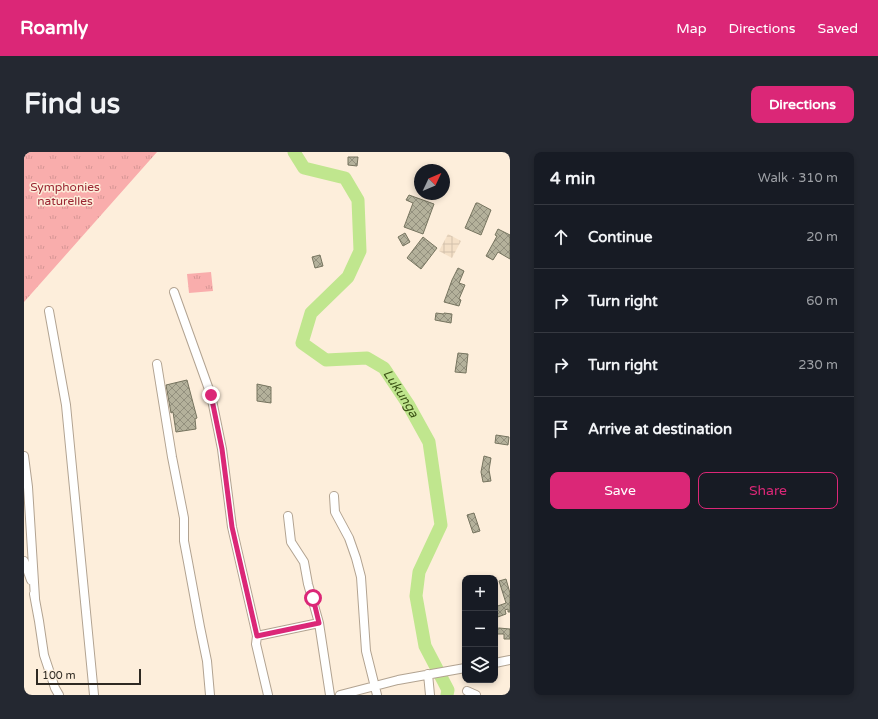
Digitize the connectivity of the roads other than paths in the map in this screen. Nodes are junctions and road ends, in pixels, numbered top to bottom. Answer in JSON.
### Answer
{"nodes":[{"id":1,"x":174,"y":292,"type":"dead end"},
{"id":2,"x":48,"y":311,"type":"dead end"},
{"id":3,"x":157,"y":364,"type":"dead end"},
{"id":4,"x":24,"y":456,"type":"edge"},
{"id":5,"x":334,"y":496,"type":"dead end"},
{"id":6,"x":288,"y":516,"type":"dead end"},
{"id":7,"x":24,"y":561,"type":"edge"},
{"id":8,"x":35,"y":598,"type":"junction"},
{"id":9,"x":319,"y":623,"type":"junction"},
{"id":10,"x":257,"y":636,"type":"junction"},
{"id":11,"x":510,"y":660,"type":"edge"},
{"id":12,"x":498,"y":662,"type":"edge"},
{"id":13,"x":462,"y":668,"type":"edge"},
{"id":14,"x":428,"y":674,"type":"junction"},
{"id":15,"x":374,"y":686,"type":"junction"},
{"id":16,"x":467,"y":691,"type":"dead end"},
{"id":17,"x":59,"y":695,"type":"edge"},
{"id":18,"x":94,"y":695,"type":"edge"},
{"id":19,"x":210,"y":695,"type":"edge"},
{"id":20,"x":268,"y":695,"type":"edge"},
{"id":21,"x":330,"y":695,"type":"edge"},
{"id":22,"x":340,"y":695,"type":"edge"},
{"id":23,"x":376,"y":695,"type":"edge"},
{"id":24,"x":430,"y":695,"type":"edge"},
{"id":25,"x":476,"y":695,"type":"edge"}],
"edges":[{"from":1,"to":10,"type":"street"},
{"from":2,"to":18,"type":"street"},
{"from":3,"to":19,"type":"street"},
{"from":4,"to":8,"type":"street"},
{"from":5,"to":15,"type":"street"},
{"from":6,"to":9,"type":"street"},
{"from":7,"to":8,"type":"street"},
{"from":8,"to":17,"type":"street"},
{"from":9,"to":10,"type":"street"},
{"from":9,"to":21,"type":"street"},
{"from":10,"to":20,"type":"street"},
{"from":11,"to":12,"type":"street"},
{"from":13,"to":14,"type":"street"},
{"from":14,"to":15,"type":"street"},
{"from":14,"to":24,"type":"street"},
{"from":15,"to":22,"type":"street"},
{"from":15,"to":23,"type":"street"},
{"from":16,"to":25,"type":"street"}]}
